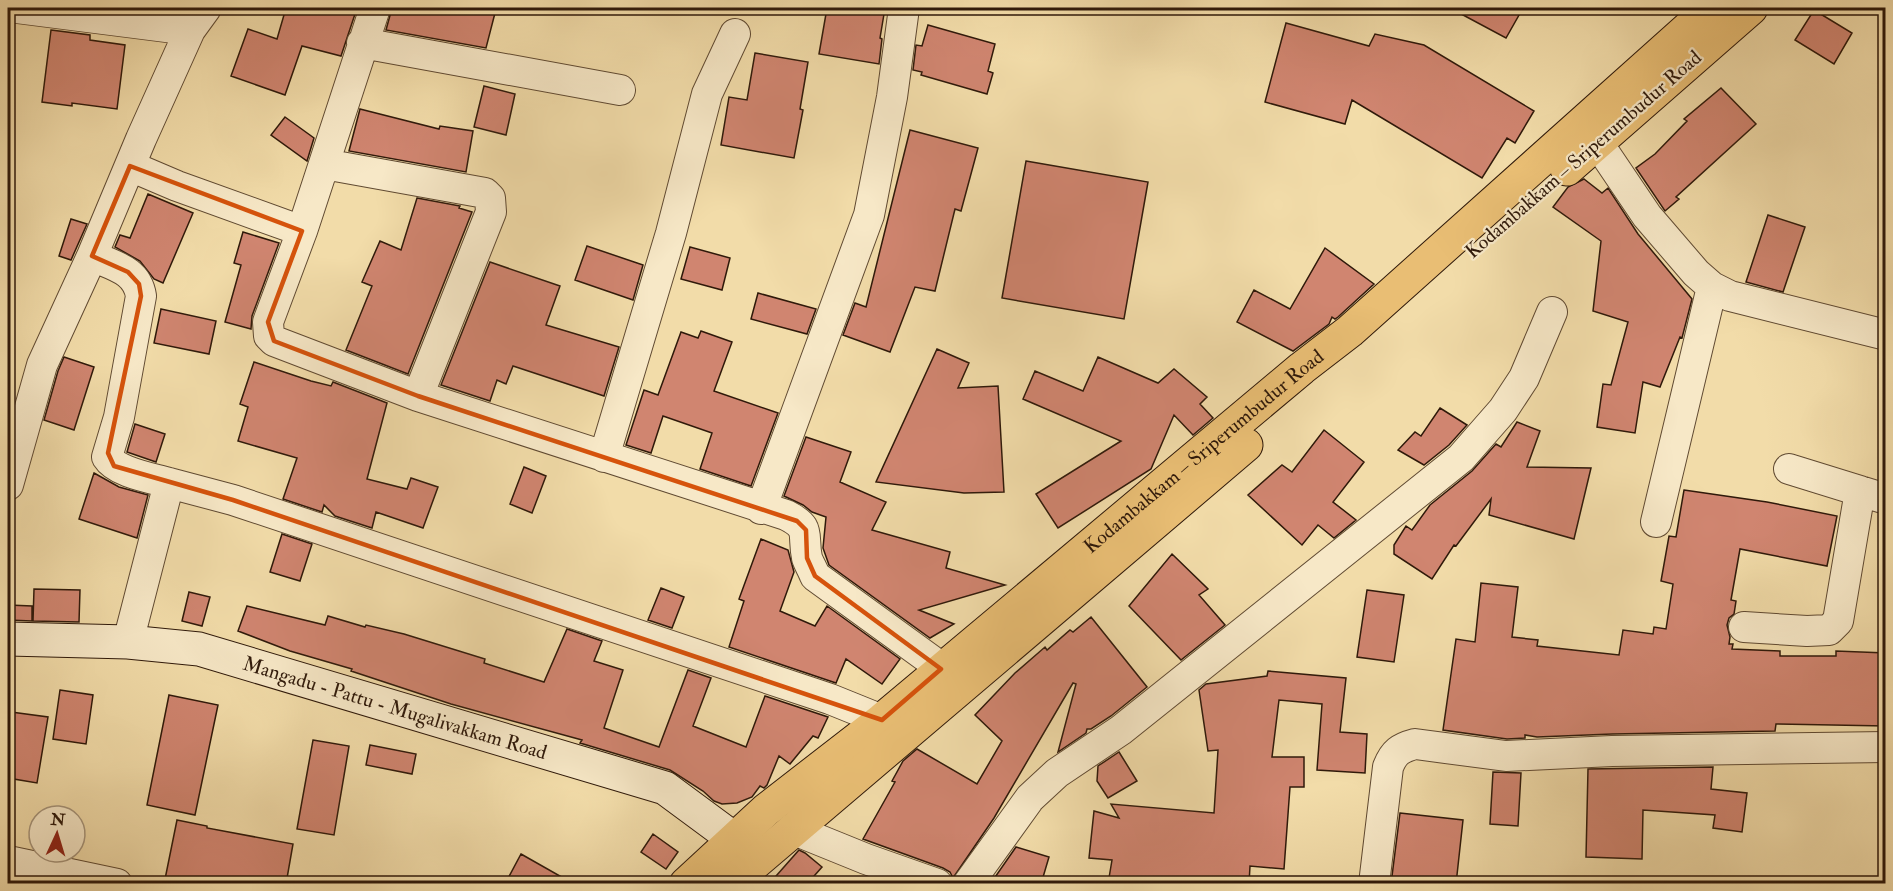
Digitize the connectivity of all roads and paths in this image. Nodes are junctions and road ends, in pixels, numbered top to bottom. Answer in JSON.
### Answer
{"nodes":[{"id":1,"x":17,"y":8,"type":"edge"},
{"id":2,"x":375,"y":8,"type":"edge"},
{"id":3,"x":904,"y":8,"type":"edge"},
{"id":4,"x":1711,"y":8,"type":"edge"},
{"id":5,"x":1751,"y":8,"type":"edge"},
{"id":6,"x":198,"y":19,"type":"edge"},
{"id":7,"x":735,"y":34,"type":"dead end"},
{"id":8,"x":362,"y":43,"type":"junction"},
{"id":9,"x":620,"y":90,"type":"dead end"},
{"id":10,"x":1590,"y":134,"type":"junction"},
{"id":11,"x":324,"y":164,"type":"junction"},
{"id":12,"x":130,"y":166,"type":"junction"},
{"id":13,"x":302,"y":231,"type":"junction"},
{"id":14,"x":92,"y":256,"type":"junction"},
{"id":15,"x":1712,"y":287,"type":"junction"},
{"id":16,"x":1552,"y":312,"type":"dead end"},
{"id":17,"x":1886,"y":335,"type":"edge"},
{"id":18,"x":418,"y":396,"type":"junction"},
{"id":19,"x":604,"y":457,"type":"junction"},
{"id":20,"x":1790,"y":469,"type":"dead end"},
{"id":21,"x":169,"y":483,"type":"junction"},
{"id":22,"x":8,"y":485,"type":"edge"},
{"id":23,"x":1873,"y":495,"type":"edge"},
{"id":24,"x":761,"y":509,"type":"junction"},
{"id":25,"x":1656,"y":522,"type":"dead end"},
{"id":26,"x":1744,"y":627,"type":"dead end"},
{"id":27,"x":8,"y":639,"type":"edge"},
{"id":28,"x":128,"y":642,"type":"junction"},
{"id":29,"x":952,"y":677,"type":"junction"},
{"id":30,"x":882,"y":720,"type":"junction"},
{"id":31,"x":1886,"y":747,"type":"edge"},
{"id":32,"x":766,"y":810,"type":"junction"},
{"id":33,"x":792,"y":829,"type":"junction"},
{"id":34,"x":744,"y":851,"type":"junction"},
{"id":35,"x":8,"y":861,"type":"edge"},
{"id":36,"x":117,"y":884,"type":"edge"},
{"id":37,"x":686,"y":884,"type":"edge"},
{"id":38,"x":730,"y":884,"type":"edge"},
{"id":39,"x":937,"y":884,"type":"edge"},
{"id":40,"x":968,"y":884,"type":"edge"},
{"id":41,"x":1374,"y":884,"type":"edge"}],
"edges":[{"from":1,"to":6,"type":"street"},
{"from":2,"to":8,"type":"street"},
{"from":3,"to":24,"type":"street"},
{"from":4,"to":10,"type":"main road","name":"Kodambakkam – Sriperumbudur Road"},
{"from":5,"to":10,"type":"main road","name":"Kodambakkam – Sriperumbudur Road"},
{"from":6,"to":12,"type":"street"},
{"from":7,"to":19,"type":"street"},
{"from":8,"to":9,"type":"street"},
{"from":8,"to":11,"type":"street"},
{"from":10,"to":15,"type":"street"},
{"from":10,"to":29,"type":"main road","name":"Kodambakkam – Sriperumbudur Road"},
{"from":11,"to":13,"type":"street"},
{"from":11,"to":18,"type":"street"},
{"from":12,"to":13,"type":"street"},
{"from":12,"to":14,"type":"street"},
{"from":13,"to":18,"type":"street"},
{"from":14,"to":21,"type":"street"},
{"from":14,"to":22,"type":"street"},
{"from":15,"to":17,"type":"street"},
{"from":15,"to":25,"type":"street"},
{"from":16,"to":40,"type":"street"},
{"from":18,"to":19,"type":"street"},
{"from":19,"to":24,"type":"street"},
{"from":20,"to":23,"type":"street"},
{"from":21,"to":28,"type":"street"},
{"from":21,"to":30,"type":"street"},
{"from":23,"to":26,"type":"street"},
{"from":24,"to":29,"type":"street"},
{"from":27,"to":28,"type":"street","name":"Mangadu - Pattu - Mugalivakkam Road"},
{"from":28,"to":34,"type":"street","name":"Mangadu - Pattu - Mugalivakkam Road"},
{"from":29,"to":30,"type":"main road","name":"Kodambakkam – Sriperumbudur Road"},
{"from":29,"to":33,"type":"main road","name":"Kodambakkam – Sriperumbudur Road"},
{"from":30,"to":32,"type":"main road","name":"Kodambakkam – Sriperumbudur Road"},
{"from":31,"to":41,"type":"street"},
{"from":32,"to":33,"type":"street"},
{"from":32,"to":34,"type":"main road","name":"Kodambakkam – Sriperumbudur Road"},
{"from":33,"to":34,"type":"main road","name":"Kodambakkam – Sriperumbudur Road"},
{"from":33,"to":39,"type":"street"},
{"from":34,"to":37,"type":"main road","name":"Kodambakkam – Sriperumbudur Road"},
{"from":34,"to":38,"type":"main road","name":"Kodambakkam – Sriperumbudur Road"},
{"from":35,"to":36,"type":"street"}]}
